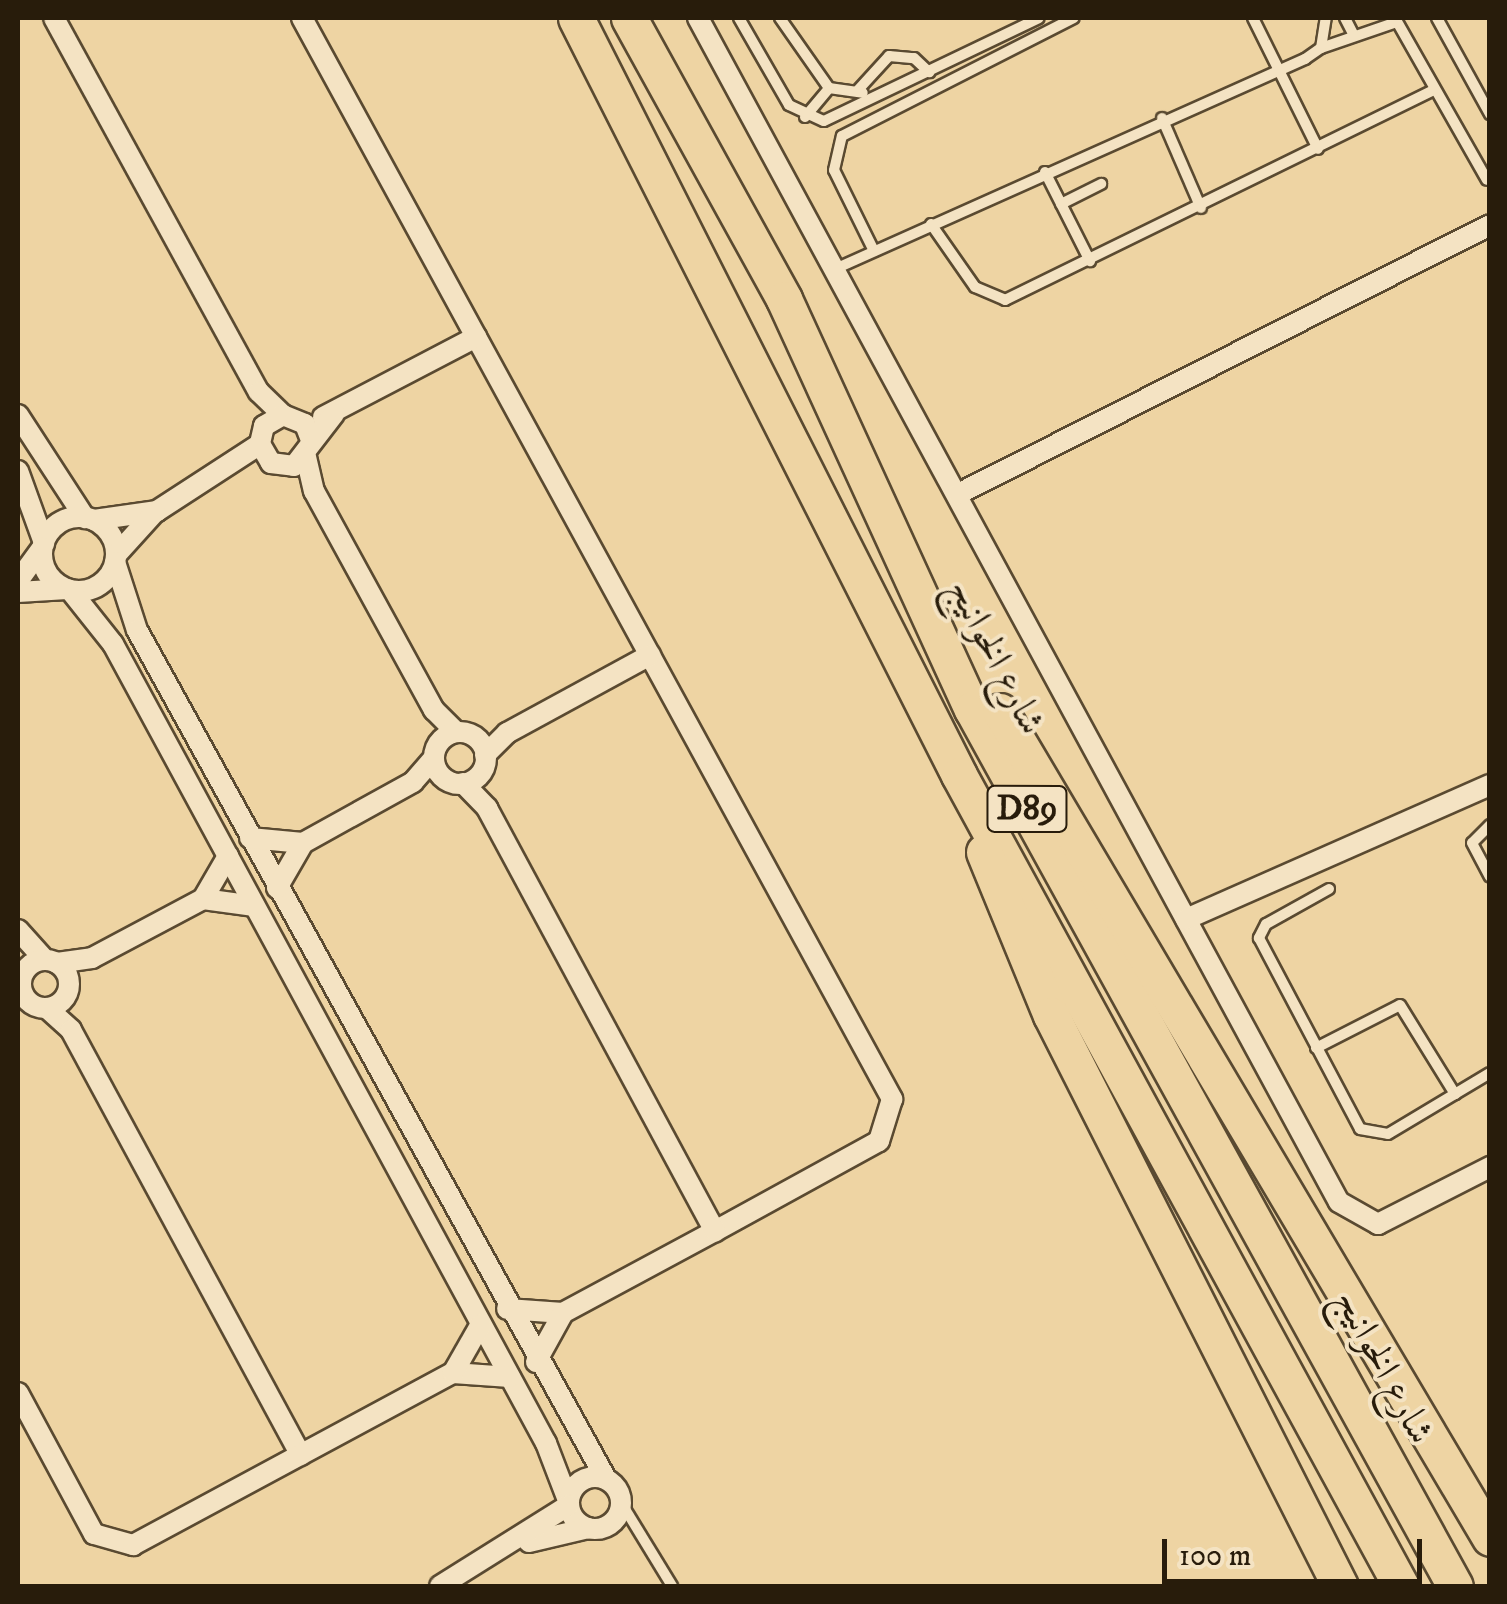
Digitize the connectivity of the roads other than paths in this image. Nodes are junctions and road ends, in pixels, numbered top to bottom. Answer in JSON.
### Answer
{"nodes":[{"id":1,"x":54,"y":18,"type":"edge"},
{"id":2,"x":302,"y":18,"type":"edge"},
{"id":3,"x":556,"y":18,"type":"edge"},
{"id":4,"x":576,"y":18,"type":"edge"},
{"id":5,"x":629,"y":18,"type":"edge"},
{"id":6,"x":698,"y":18,"type":"edge"},
{"id":7,"x":739,"y":18,"type":"edge"},
{"id":8,"x":780,"y":18,"type":"edge"},
{"id":9,"x":1039,"y":18,"type":"edge"},
{"id":10,"x":1074,"y":18,"type":"edge"},
{"id":11,"x":1253,"y":18,"type":"edge"},
{"id":12,"x":1326,"y":18,"type":"edge"},
{"id":13,"x":1345,"y":18,"type":"edge"},
{"id":14,"x":1437,"y":18,"type":"edge"},
{"id":15,"x":1396,"y":20,"type":"edge"},
{"id":16,"x":1354,"y":34,"type":"junction"},
{"id":17,"x":1321,"y":48,"type":"junction"},
{"id":18,"x":1278,"y":66,"type":"junction"},
{"id":19,"x":928,"y":72,"type":"junction"},
{"id":20,"x":828,"y":88,"type":"junction"},
{"id":21,"x":858,"y":90,"type":"junction"},
{"id":22,"x":1434,"y":90,"type":"junction"},
{"id":23,"x":872,"y":101,"type":"junction"},
{"id":24,"x":628,"y":109,"type":"junction"},
{"id":25,"x":1490,"y":114,"type":"edge"},
{"id":26,"x":805,"y":117,"type":"junction"},
{"id":27,"x":1162,"y":118,"type":"junction"},
{"id":28,"x":1318,"y":150,"type":"junction"},
{"id":29,"x":1045,"y":172,"type":"junction"},
{"id":30,"x":1487,"y":180,"type":"dead end"},
{"id":31,"x":1101,"y":184,"type":"dead end"},
{"id":32,"x":1062,"y":204,"type":"junction"},
{"id":33,"x":1201,"y":208,"type":"junction"},
{"id":34,"x":931,"y":224,"type":"junction"},
{"id":35,"x":1490,"y":225,"type":"edge"},
{"id":36,"x":874,"y":251,"type":"junction"},
{"id":37,"x":1090,"y":261,"type":"junction"},
{"id":38,"x":835,"y":268,"type":"junction"},
{"id":39,"x":476,"y":337,"type":"junction"},
{"id":40,"x":260,"y":392,"type":"junction"},
{"id":41,"x":18,"y":414,"type":"edge"},
{"id":42,"x":334,"y":414,"type":"junction"},
{"id":43,"x":292,"y":418,"type":"junction"},
{"id":44,"x":262,"y":435,"type":"junction"},
{"id":45,"x":294,"y":457,"type":"junction"},
{"id":46,"x":237,"y":466,"type":"junction"},
{"id":47,"x":18,"y":471,"type":"edge"},
{"id":48,"x":958,"y":494,"type":"junction"},
{"id":49,"x":156,"y":511,"type":"junction"},
{"id":50,"x":89,"y":519,"type":"junction"},
{"id":51,"x":882,"y":526,"type":"junction"},
{"id":52,"x":43,"y":545,"type":"junction"},
{"id":53,"x":116,"y":559,"type":"junction"},
{"id":54,"x":18,"y":581,"type":"edge"},
{"id":55,"x":68,"y":589,"type":"junction"},
{"id":56,"x":18,"y":592,"type":"edge"},
{"id":57,"x":650,"y":655,"type":"junction"},
{"id":58,"x":460,"y":758,"type":"junction"},
{"id":59,"x":959,"y":775,"type":"junction"},
{"id":60,"x":1490,"y":785,"type":"edge"},
{"id":61,"x":1490,"y":826,"type":"edge"},
{"id":62,"x":250,"y":838,"type":"junction"},
{"id":63,"x":302,"y":842,"type":"junction"},
{"id":64,"x":228,"y":856,"type":"junction"},
{"id":65,"x":1490,"y":877,"type":"edge"},
{"id":66,"x":278,"y":888,"type":"junction"},
{"id":67,"x":1329,"y":889,"type":"dead end"},
{"id":68,"x":203,"y":898,"type":"junction"},
{"id":69,"x":255,"y":906,"type":"junction"},
{"id":70,"x":1186,"y":919,"type":"junction"},
{"id":71,"x":19,"y":933,"type":"edge"},
{"id":72,"x":92,"y":958,"type":"junction"},
{"id":73,"x":51,"y":961,"type":"junction"},
{"id":74,"x":68,"y":991,"type":"junction"},
{"id":75,"x":26,"y":993,"type":"edge"},
{"id":76,"x":71,"y":1030,"type":"junction"},
{"id":77,"x":1316,"y":1048,"type":"junction"},
{"id":78,"x":1490,"y":1073,"type":"edge"},
{"id":79,"x":1455,"y":1094,"type":"junction"},
{"id":80,"x":1490,"y":1167,"type":"edge"},
{"id":81,"x":715,"y":1231,"type":"junction"},
{"id":82,"x":507,"y":1309,"type":"junction"},
{"id":83,"x":563,"y":1313,"type":"junction"},
{"id":84,"x":481,"y":1324,"type":"junction"},
{"id":85,"x":536,"y":1362,"type":"junction"},
{"id":86,"x":453,"y":1373,"type":"junction"},
{"id":87,"x":510,"y":1377,"type":"junction"},
{"id":88,"x":18,"y":1394,"type":"edge"},
{"id":89,"x":301,"y":1456,"type":"junction"},
{"id":90,"x":606,"y":1479,"type":"junction"},
{"id":91,"x":569,"y":1504,"type":"junction"},
{"id":92,"x":622,"y":1504,"type":"junction"},
{"id":93,"x":588,"y":1528,"type":"junction"},
{"id":94,"x":1490,"y":1538,"type":"edge"},
{"id":95,"x":518,"y":1545,"type":"junction"},
{"id":96,"x":440,"y":1586,"type":"edge"},
{"id":97,"x":672,"y":1586,"type":"edge"},
{"id":98,"x":1340,"y":1586,"type":"edge"},
{"id":99,"x":1401,"y":1586,"type":"edge"},
{"id":100,"x":1454,"y":1586,"type":"edge"}],
"edges":[{"from":1,"to":40,"type":"street"},
{"from":2,"to":39,"type":"street"},
{"from":3,"to":24,"type":"street"},
{"from":4,"to":24,"type":"highway","number":"D89"},
{"from":5,"to":51,"type":"highway","name":"شارع الخوانيج","number":"D89"},
{"from":6,"to":38,"type":"street"},
{"from":7,"to":26,"type":"lane"},
{"from":8,"to":20,"type":"lane"},
{"from":9,"to":19,"type":"lane"},
{"from":10,"to":36,"type":"lane"},
{"from":11,"to":18,"type":"lane"},
{"from":12,"to":17,"type":"lane"},
{"from":13,"to":16,"type":"lane"},
{"from":14,"to":25,"type":"lane"},
{"from":15,"to":16,"type":"lane"},
{"from":15,"to":22,"type":"lane"},
{"from":16,"to":17,"type":"lane"},
{"from":17,"to":18,"type":"lane"},
{"from":18,"to":27,"type":"lane"},
{"from":18,"to":28,"type":"lane"},
{"from":19,"to":21,"type":"lane"},
{"from":19,"to":23,"type":"lane"},
{"from":20,"to":21,"type":"lane"},
{"from":20,"to":26,"type":"lane"},
{"from":21,"to":23,"type":"lane"},
{"from":22,"to":28,"type":"lane"},
{"from":22,"to":30,"type":"lane"},
{"from":23,"to":26,"type":"lane"},
{"from":24,"to":59,"type":"highway","number":"D89"},
{"from":27,"to":29,"type":"lane"},
{"from":27,"to":33,"type":"lane"},
{"from":28,"to":33,"type":"lane"},
{"from":29,"to":32,"type":"lane"},
{"from":29,"to":34,"type":"lane"},
{"from":31,"to":32,"type":"lane"},
{"from":32,"to":37,"type":"lane"},
{"from":33,"to":37,"type":"lane"},
{"from":34,"to":36,"type":"lane"},
{"from":34,"to":37,"type":"lane"},
{"from":35,"to":48,"type":"street"},
{"from":36,"to":38,"type":"lane"},
{"from":38,"to":48,"type":"street"},
{"from":39,"to":42,"type":"street"},
{"from":39,"to":57,"type":"street"},
{"from":40,"to":43,"type":"street"},
{"from":40,"to":44,"type":"street"},
{"from":41,"to":50,"type":"street"},
{"from":42,"to":43,"type":"street"},
{"from":42,"to":45,"type":"street"},
{"from":43,"to":44,"type":"street"},
{"from":43,"to":45,"type":"street"},
{"from":44,"to":45,"type":"street"},
{"from":44,"to":46,"type":"street"},
{"from":45,"to":46,"type":"street"},
{"from":45,"to":58,"type":"street"},
{"from":46,"to":49,"type":"street"},
{"from":47,"to":52,"type":"street"},
{"from":48,"to":70,"type":"street"},
{"from":49,"to":50,"type":"street"},
{"from":49,"to":53,"type":"street"},
{"from":50,"to":52,"type":"street"},
{"from":50,"to":53,"type":"street"},
{"from":51,"to":94,"type":"highway"},
{"from":51,"to":100,"type":"highway","name":"شارع الخوانيج","number":"D89"},
{"from":52,"to":54,"type":"street"},
{"from":52,"to":55,"type":"street"},
{"from":53,"to":55,"type":"street"},
{"from":53,"to":62,"type":"street"},
{"from":55,"to":56,"type":"street"},
{"from":55,"to":64,"type":"street"},
{"from":57,"to":58,"type":"street"},
{"from":57,"to":81,"type":"street"},
{"from":58,"to":63,"type":"street"},
{"from":58,"to":81,"type":"street"},
{"from":59,"to":98,"type":"highway"},
{"from":59,"to":99,"type":"highway","number":"D89"},
{"from":60,"to":70,"type":"street"},
{"from":61,"to":65,"type":"lane"},
{"from":62,"to":63,"type":"street"},
{"from":62,"to":66,"type":"street"},
{"from":63,"to":66,"type":"street"},
{"from":64,"to":68,"type":"street"},
{"from":64,"to":69,"type":"street"},
{"from":66,"to":82,"type":"street"},
{"from":67,"to":77,"type":"lane"},
{"from":68,"to":69,"type":"street"},
{"from":68,"to":72,"type":"street"},
{"from":69,"to":84,"type":"street"},
{"from":70,"to":80,"type":"street"},
{"from":71,"to":73,"type":"street"},
{"from":71,"to":75,"type":"street"},
{"from":72,"to":73,"type":"street"},
{"from":72,"to":74,"type":"street"},
{"from":73,"to":74,"type":"street"},
{"from":73,"to":75,"type":"street"},
{"from":74,"to":75,"type":"street"},
{"from":74,"to":76,"type":"street"},
{"from":75,"to":76,"type":"street"},
{"from":76,"to":89,"type":"street"},
{"from":77,"to":79,"type":"lane"},
{"from":77,"to":79,"type":"lane"},
{"from":78,"to":79,"type":"lane"},
{"from":81,"to":83,"type":"street"},
{"from":82,"to":83,"type":"street"},
{"from":82,"to":85,"type":"street"},
{"from":83,"to":85,"type":"street"},
{"from":84,"to":86,"type":"street"},
{"from":84,"to":87,"type":"street"},
{"from":85,"to":90,"type":"street"},
{"from":86,"to":87,"type":"street"},
{"from":86,"to":89,"type":"street"},
{"from":87,"to":91,"type":"street"},
{"from":88,"to":89,"type":"street"},
{"from":90,"to":91,"type":"street"},
{"from":90,"to":92,"type":"street"},
{"from":91,"to":93,"type":"street"},
{"from":91,"to":95,"type":"street"},
{"from":92,"to":93,"type":"street"},
{"from":92,"to":97,"type":"lane"},
{"from":93,"to":95,"type":"street"},
{"from":95,"to":96,"type":"street"}]}
